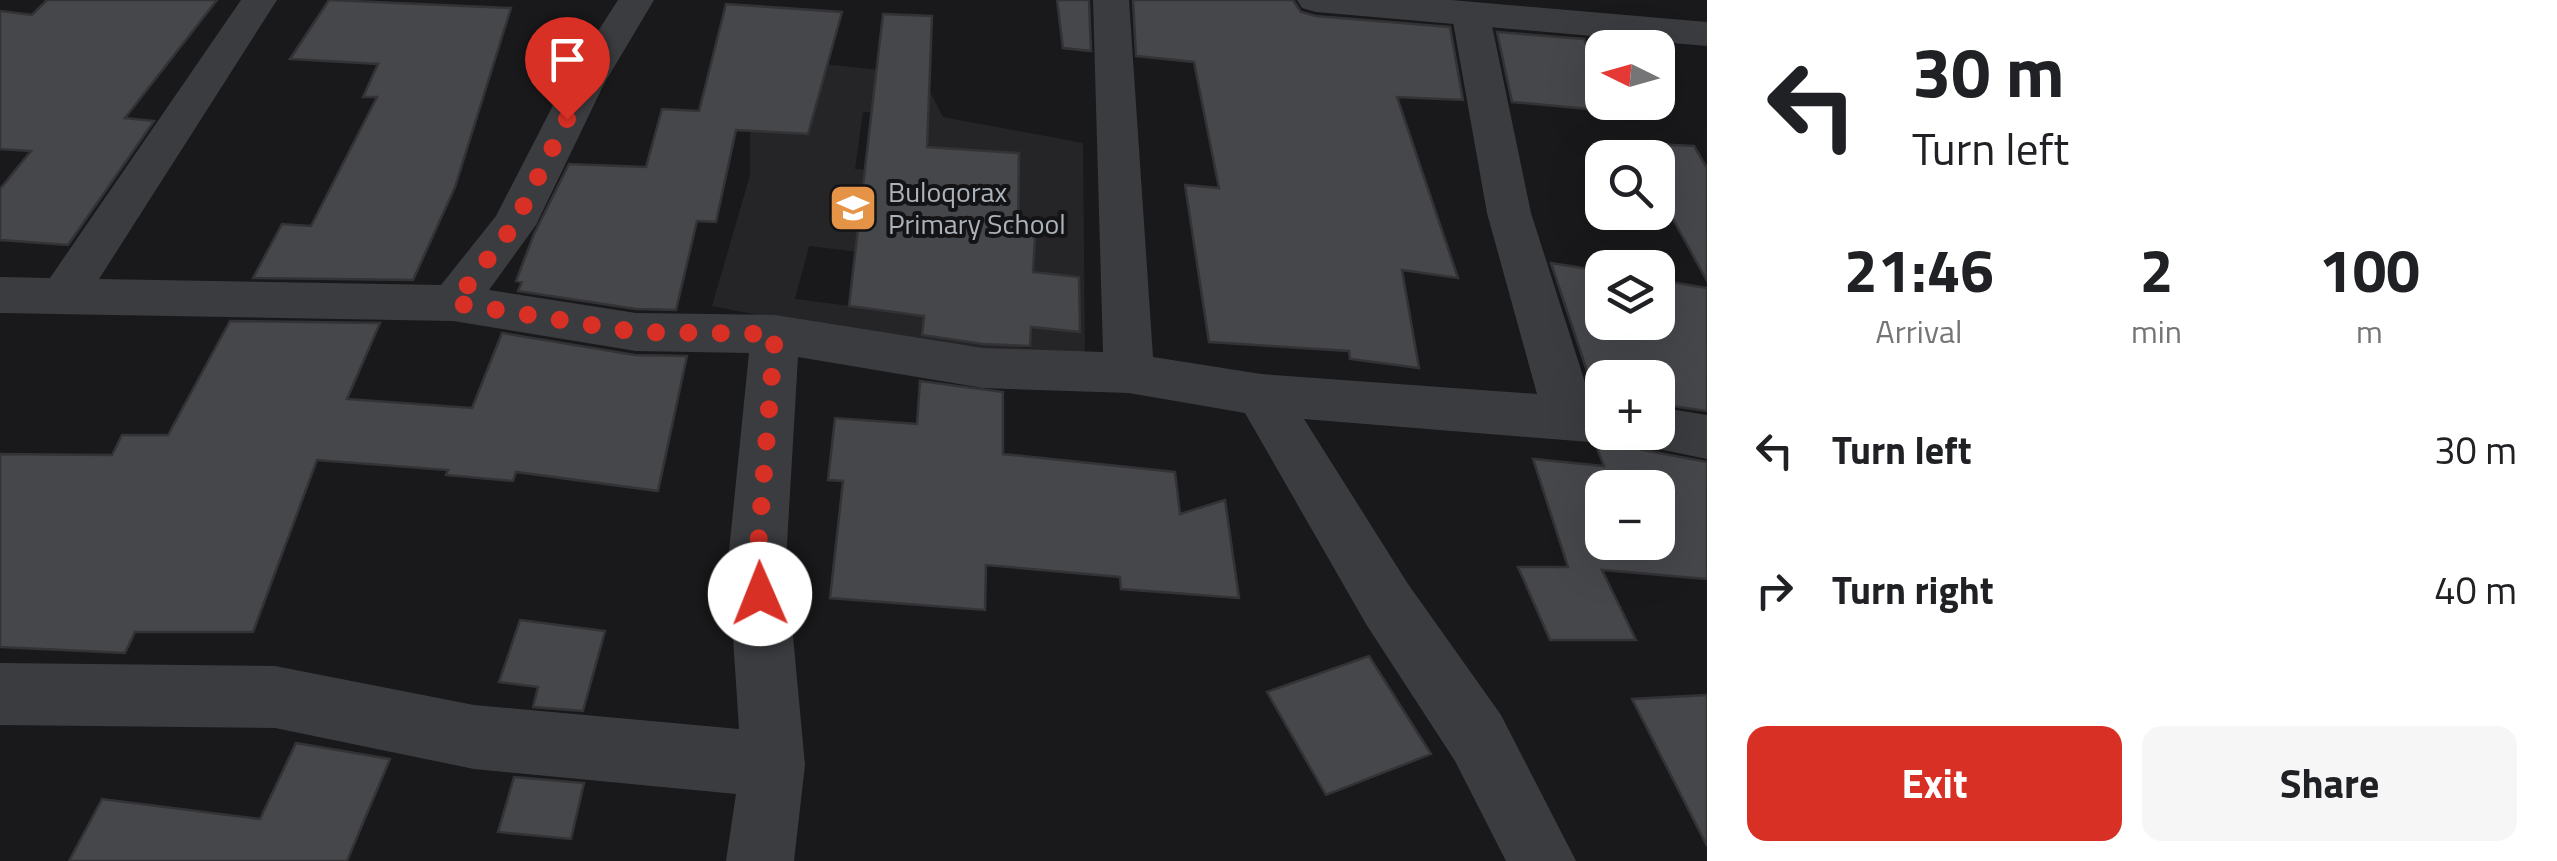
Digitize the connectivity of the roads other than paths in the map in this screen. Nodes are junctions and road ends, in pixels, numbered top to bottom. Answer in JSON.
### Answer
{"nodes":[{"id":1,"x":258,"y":0,"type":"edge"},
{"id":2,"x":636,"y":0,"type":"edge"},
{"id":3,"x":1111,"y":0,"type":"edge"},
{"id":4,"x":1316,"y":0,"type":"edge"},
{"id":5,"x":1372,"y":3,"type":"edge"},
{"id":6,"x":1471,"y":16,"type":"junction"},
{"id":7,"x":1707,"y":34,"type":"edge"},
{"id":8,"x":64,"y":294,"type":"junction"},
{"id":9,"x":0,"y":295,"type":"edge"},
{"id":10,"x":454,"y":303,"type":"junction"},
{"id":11,"x":775,"y":334,"type":"junction"},
{"id":12,"x":1129,"y":373,"type":"junction"},
{"id":13,"x":1260,"y":396,"type":"junction"},
{"id":14,"x":1585,"y":415,"type":"edge"},
{"id":15,"x":1585,"y":418,"type":"edge"},
{"id":16,"x":1675,"y":431,"type":"edge"},
{"id":17,"x":1707,"y":436,"type":"edge"},
{"id":18,"x":0,"y":694,"type":"edge"},
{"id":19,"x":773,"y":764,"type":"junction"},
{"id":20,"x":760,"y":861,"type":"edge"},
{"id":21,"x":1542,"y":861,"type":"edge"}],
"edges":[{"from":1,"to":8,"type":"street"},
{"from":2,"to":10,"type":"street"},
{"from":3,"to":12,"type":"street"},
{"from":4,"to":5,"type":"street"},
{"from":5,"to":6,"type":"street"},
{"from":6,"to":7,"type":"street"},
{"from":6,"to":14,"type":"street"},
{"from":8,"to":9,"type":"street"},
{"from":8,"to":10,"type":"street"},
{"from":10,"to":11,"type":"street"},
{"from":11,"to":12,"type":"street"},
{"from":11,"to":19,"type":"street"},
{"from":12,"to":13,"type":"street"},
{"from":13,"to":15,"type":"street"},
{"from":13,"to":21,"type":"street"},
{"from":16,"to":17,"type":"street"},
{"from":18,"to":19,"type":"street"},
{"from":19,"to":20,"type":"street"}]}
